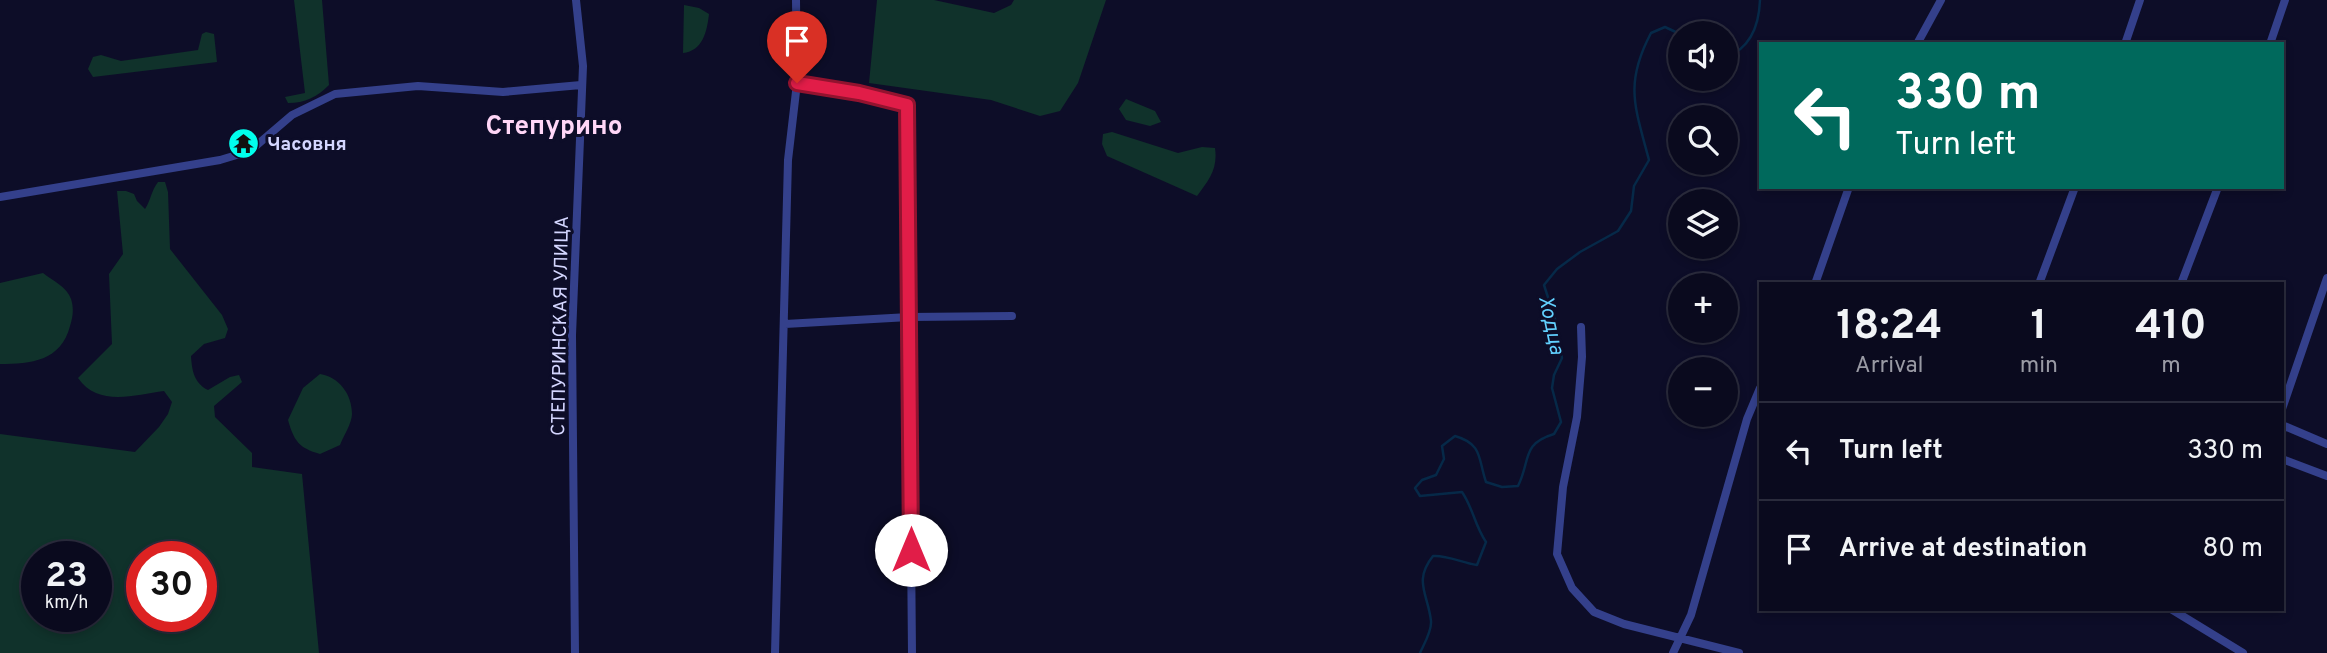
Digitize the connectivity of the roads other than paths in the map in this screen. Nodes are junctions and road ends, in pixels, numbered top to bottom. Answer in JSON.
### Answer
{"nodes":[{"id":1,"x":576,"y":0,"type":"edge"},
{"id":2,"x":796,"y":0,"type":"edge"},
{"id":3,"x":1941,"y":0,"type":"edge"},
{"id":4,"x":2140,"y":0,"type":"edge"},
{"id":5,"x":2285,"y":0,"type":"edge"},
{"id":6,"x":1918,"y":42,"type":"edge"},
{"id":7,"x":2126,"y":42,"type":"edge"},
{"id":8,"x":2271,"y":42,"type":"edge"},
{"id":9,"x":797,"y":83,"type":"junction"},
{"id":10,"x":581,"y":85,"type":"junction"},
{"id":11,"x":1848,"y":189,"type":"edge"},
{"id":12,"x":2074,"y":189,"type":"edge"},
{"id":13,"x":2217,"y":189,"type":"edge"},
{"id":14,"x":0,"y":197,"type":"edge"},
{"id":15,"x":2327,"y":278,"type":"edge"},
{"id":16,"x":1816,"y":282,"type":"edge"},
{"id":17,"x":2040,"y":282,"type":"edge"},
{"id":18,"x":2182,"y":282,"type":"edge"},
{"id":19,"x":1012,"y":316,"type":"dead end"},
{"id":20,"x":909,"y":317,"type":"junction"},
{"id":21,"x":785,"y":324,"type":"junction"},
{"id":22,"x":1581,"y":327,"type":"dead end"},
{"id":23,"x":1759,"y":390,"type":"edge"},
{"id":24,"x":2284,"y":403,"type":"edge"},
{"id":25,"x":2284,"y":426,"type":"edge"},
{"id":26,"x":2327,"y":444,"type":"edge"},
{"id":27,"x":2284,"y":460,"type":"edge"},
{"id":28,"x":2327,"y":476,"type":"edge"},
{"id":29,"x":2174,"y":611,"type":"edge"},
{"id":30,"x":1680,"y":638,"type":"junction"},
{"id":31,"x":575,"y":653,"type":"edge"},
{"id":32,"x":775,"y":653,"type":"edge"},
{"id":33,"x":912,"y":653,"type":"edge"},
{"id":34,"x":1672,"y":653,"type":"edge"},
{"id":35,"x":1739,"y":653,"type":"edge"},
{"id":36,"x":2243,"y":653,"type":"edge"}],
"edges":[{"from":1,"to":10,"type":"street","name":"СТЕПУРИНСКАЯ УЛИЦА"},
{"from":2,"to":9,"type":"street"},
{"from":3,"to":6,"type":"street"},
{"from":4,"to":7,"type":"street"},
{"from":5,"to":8,"type":"street"},
{"from":9,"to":20,"type":"street"},
{"from":9,"to":21,"type":"street"},
{"from":10,"to":14,"type":"street"},
{"from":10,"to":31,"type":"street","name":"СТЕПУРИНСКАЯ УЛИЦА"},
{"from":11,"to":16,"type":"street"},
{"from":12,"to":17,"type":"street"},
{"from":13,"to":18,"type":"street"},
{"from":15,"to":24,"type":"street"},
{"from":19,"to":20,"type":"street"},
{"from":20,"to":21,"type":"street"},
{"from":20,"to":33,"type":"street"},
{"from":21,"to":32,"type":"street"},
{"from":22,"to":30,"type":"street"},
{"from":23,"to":30,"type":"street"},
{"from":25,"to":26,"type":"street"},
{"from":27,"to":28,"type":"street"},
{"from":29,"to":36,"type":"street"},
{"from":30,"to":34,"type":"street"},
{"from":30,"to":35,"type":"street"}]}
